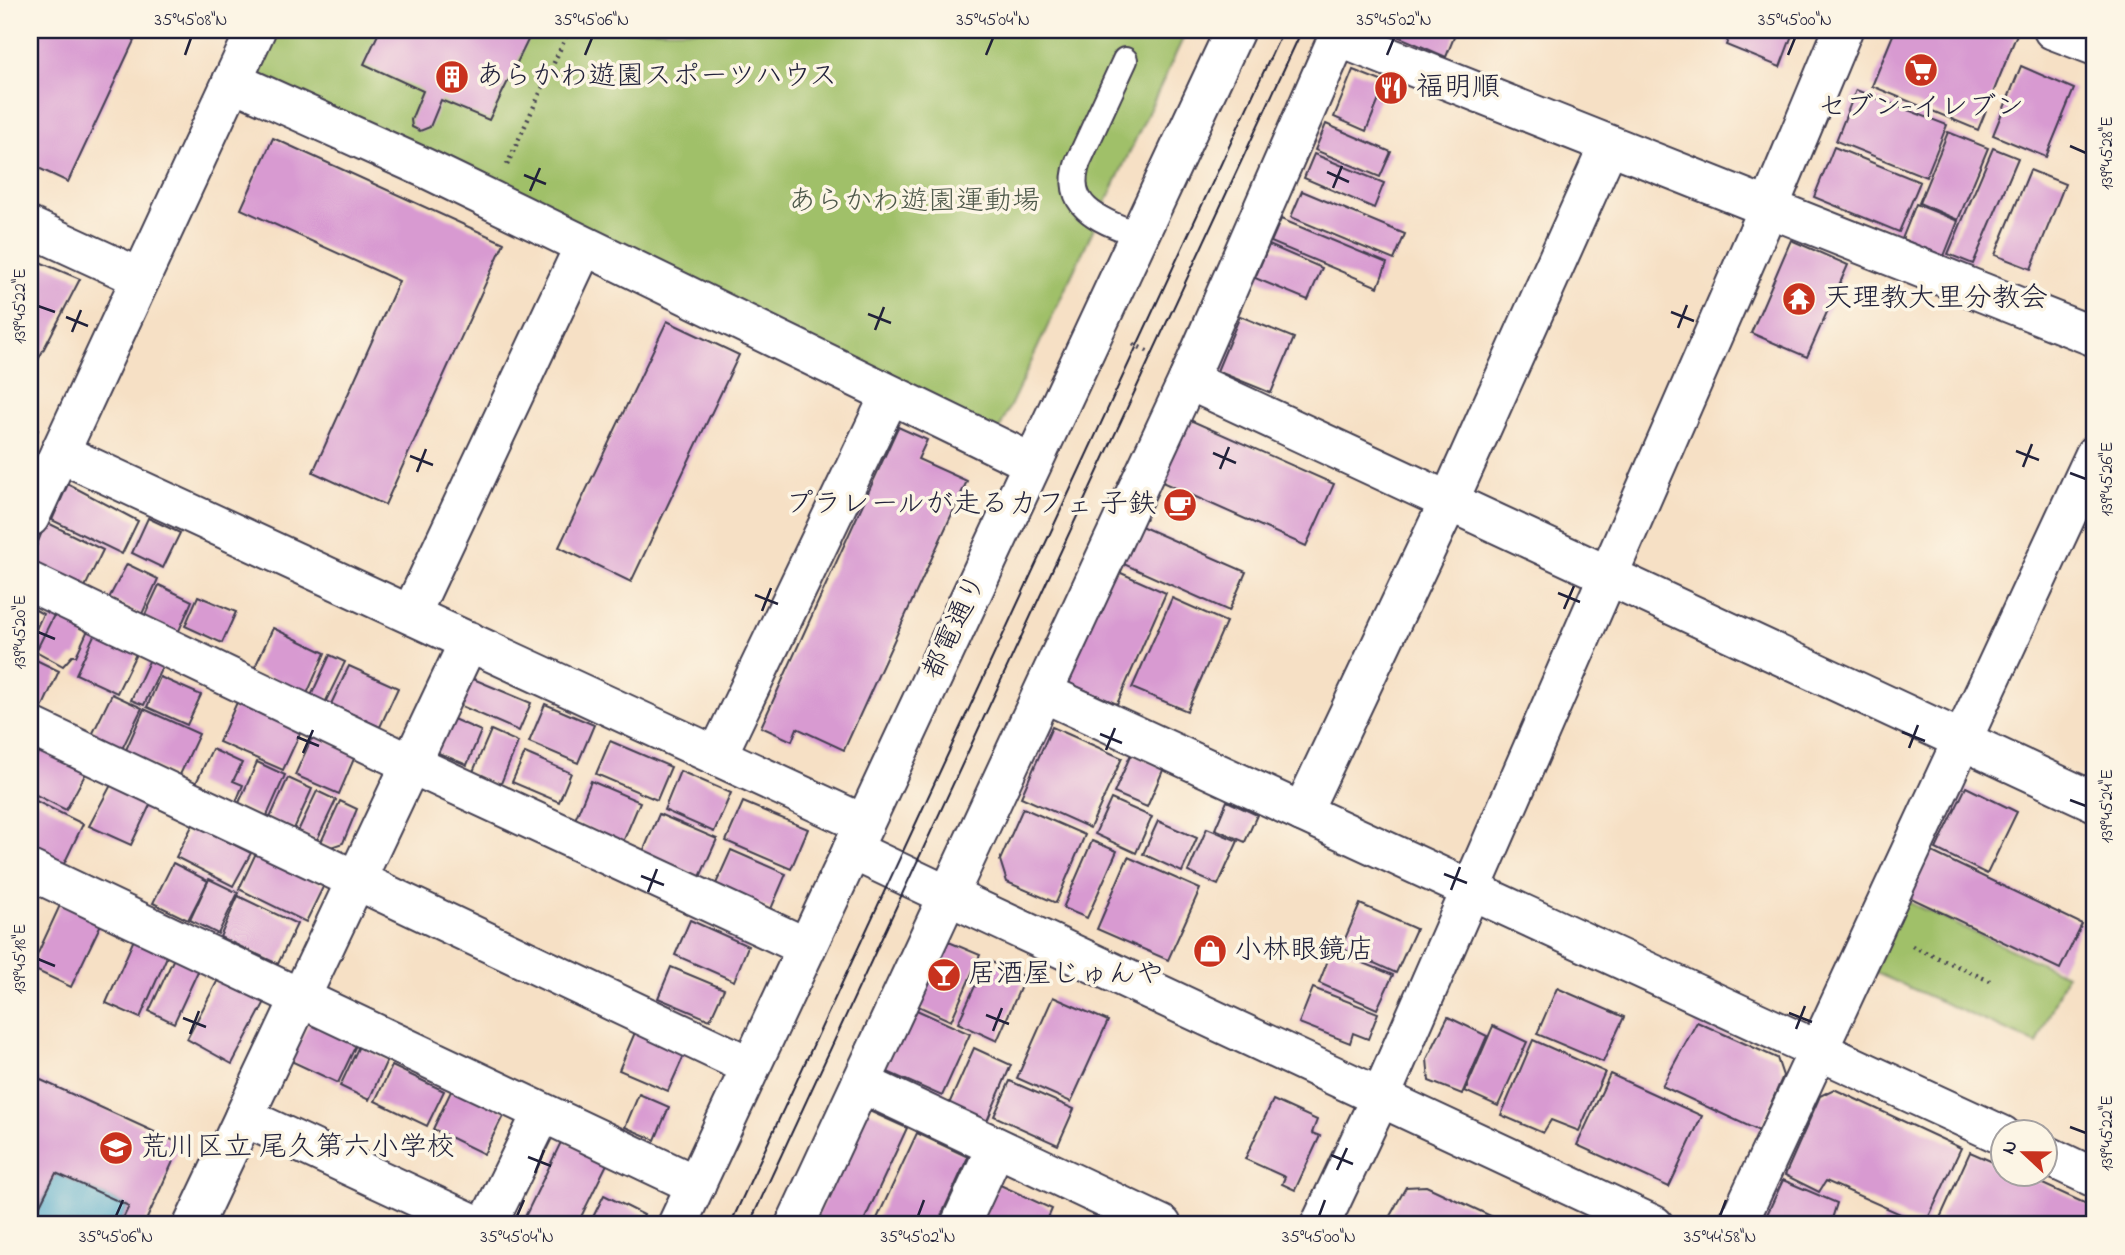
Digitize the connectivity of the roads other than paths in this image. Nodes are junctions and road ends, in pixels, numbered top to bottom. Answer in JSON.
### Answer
{"nodes":[{"id":1,"x":256,"y":30,"type":"edge"},
{"id":2,"x":1235,"y":30,"type":"edge"},
{"id":3,"x":1843,"y":30,"type":"edge"},
{"id":4,"x":2053,"y":30,"type":"edge"},
{"id":5,"x":1340,"y":33,"type":"edge"},
{"id":6,"x":2095,"y":46,"type":"edge"},
{"id":7,"x":1125,"y":60,"type":"dead end"},
{"id":8,"x":232,"y":81,"type":"junction"},
{"id":9,"x":1609,"y":145,"type":"junction"},
{"id":10,"x":1769,"y":207,"type":"junction"},
{"id":11,"x":30,"y":227,"type":"edge"},
{"id":12,"x":1139,"y":235,"type":"junction"},
{"id":13,"x":584,"y":246,"type":"junction"},
{"id":14,"x":141,"y":278,"type":"junction"},
{"id":15,"x":2095,"y":337,"type":"edge"},
{"id":16,"x":1188,"y":380,"type":"junction"},
{"id":17,"x":890,"y":394,"type":"junction"},
{"id":18,"x":60,"y":453,"type":"junction"},
{"id":19,"x":2095,"y":454,"type":"edge"},
{"id":20,"x":1032,"y":463,"type":"junction"},
{"id":21,"x":33,"y":501,"type":"edge"},
{"id":22,"x":1448,"y":501,"type":"junction"},
{"id":23,"x":1607,"y":574,"type":"junction"},
{"id":24,"x":30,"y":582,"type":"edge"},
{"id":25,"x":411,"y":614,"type":"junction"},
{"id":26,"x":469,"y":641,"type":"junction"},
{"id":27,"x":1044,"y":693,"type":"junction"},
{"id":28,"x":30,"y":726,"type":"edge"},
{"id":29,"x":1962,"y":740,"type":"junction"},
{"id":30,"x":717,"y":756,"type":"junction"},
{"id":31,"x":411,"y":764,"type":"junction"},
{"id":32,"x":2095,"y":802,"type":"edge"},
{"id":33,"x":1303,"y":812,"type":"junction"},
{"id":34,"x":858,"y":837,"type":"junction"},
{"id":35,"x":30,"y":870,"type":"edge"},
{"id":36,"x":356,"y":880,"type":"junction"},
{"id":37,"x":1471,"y":890,"type":"junction"},
{"id":38,"x":949,"y":896,"type":"junction"},
{"id":39,"x":806,"y":947,"type":"junction"},
{"id":40,"x":301,"y":998,"type":"junction"},
{"id":41,"x":1818,"y":1049,"type":"junction"},
{"id":42,"x":750,"y":1066,"type":"junction"},
{"id":43,"x":861,"y":1083,"type":"junction"},
{"id":44,"x":1380,"y":1098,"type":"junction"},
{"id":45,"x":542,"y":1113,"type":"junction"},
{"id":46,"x":244,"y":1117,"type":"junction"},
{"id":47,"x":1988,"y":1128,"type":"edge"},
{"id":48,"x":996,"y":1147,"type":"junction"},
{"id":49,"x":2058,"y":1160,"type":"edge"},
{"id":50,"x":2095,"y":1178,"type":"edge"},
{"id":51,"x":696,"y":1185,"type":"junction"},
{"id":52,"x":1139,"y":1220,"type":"edge"},
{"id":53,"x":193,"y":1225,"type":"edge"},
{"id":54,"x":477,"y":1225,"type":"edge"},
{"id":55,"x":487,"y":1225,"type":"edge"},
{"id":56,"x":677,"y":1225,"type":"edge"},
{"id":57,"x":795,"y":1225,"type":"edge"},
{"id":58,"x":960,"y":1225,"type":"edge"},
{"id":59,"x":1320,"y":1225,"type":"edge"},
{"id":60,"x":1654,"y":1225,"type":"edge"},
{"id":61,"x":1737,"y":1225,"type":"edge"}],
"edges":[{"from":1,"to":8,"type":"street"},
{"from":2,"to":12,"type":"street","name":"都電通り"},
{"from":3,"to":10,"type":"street"},
{"from":4,"to":6,"type":"street"},
{"from":5,"to":9,"type":"street"},
{"from":5,"to":16,"type":"street"},
{"from":7,"to":12,"type":"lane"},
{"from":8,"to":13,"type":"street"},
{"from":8,"to":14,"type":"street"},
{"from":9,"to":10,"type":"street"},
{"from":9,"to":22,"type":"street"},
{"from":10,"to":15,"type":"street"},
{"from":10,"to":23,"type":"street"},
{"from":11,"to":14,"type":"street"},
{"from":12,"to":20,"type":"street","name":"都電通り"},
{"from":13,"to":17,"type":"street"},
{"from":13,"to":25,"type":"street"},
{"from":14,"to":18,"type":"street"},
{"from":16,"to":22,"type":"street"},
{"from":16,"to":27,"type":"street"},
{"from":17,"to":20,"type":"street"},
{"from":17,"to":30,"type":"street"},
{"from":18,"to":21,"type":"street"},
{"from":18,"to":25,"type":"street"},
{"from":19,"to":29,"type":"street"},
{"from":20,"to":34,"type":"street","name":"都電通り"},
{"from":22,"to":23,"type":"street"},
{"from":22,"to":33,"type":"street"},
{"from":23,"to":29,"type":"street"},
{"from":23,"to":37,"type":"street"},
{"from":24,"to":31,"type":"street"},
{"from":25,"to":26,"type":"street"},
{"from":26,"to":30,"type":"street"},
{"from":26,"to":31,"type":"street"},
{"from":27,"to":33,"type":"street"},
{"from":27,"to":38,"type":"street"},
{"from":28,"to":36,"type":"street"},
{"from":29,"to":32,"type":"street"},
{"from":29,"to":41,"type":"street"},
{"from":30,"to":34,"type":"street"},
{"from":31,"to":36,"type":"street"},
{"from":31,"to":39,"type":"street"},
{"from":33,"to":37,"type":"street"},
{"from":34,"to":38,"type":"street"},
{"from":34,"to":39,"type":"street","name":"都電通り"},
{"from":35,"to":40,"type":"street"},
{"from":36,"to":40,"type":"street"},
{"from":36,"to":42,"type":"street"},
{"from":37,"to":41,"type":"street"},
{"from":37,"to":44,"type":"street"},
{"from":38,"to":43,"type":"street"},
{"from":38,"to":44,"type":"street"},
{"from":39,"to":42,"type":"street","name":"都電通り"},
{"from":40,"to":45,"type":"street"},
{"from":40,"to":46,"type":"street"},
{"from":41,"to":47,"type":"street"},
{"from":41,"to":61,"type":"street"},
{"from":42,"to":51,"type":"street","name":"都電通り"},
{"from":43,"to":48,"type":"street"},
{"from":43,"to":57,"type":"street"},
{"from":44,"to":59,"type":"street"},
{"from":44,"to":60,"type":"street"},
{"from":45,"to":51,"type":"street"},
{"from":45,"to":55,"type":"street"},
{"from":46,"to":53,"type":"street"},
{"from":46,"to":54,"type":"street"},
{"from":48,"to":52,"type":"street"},
{"from":48,"to":58,"type":"street"},
{"from":49,"to":50,"type":"street"},
{"from":51,"to":56,"type":"street","name":"都電通り"}]}
